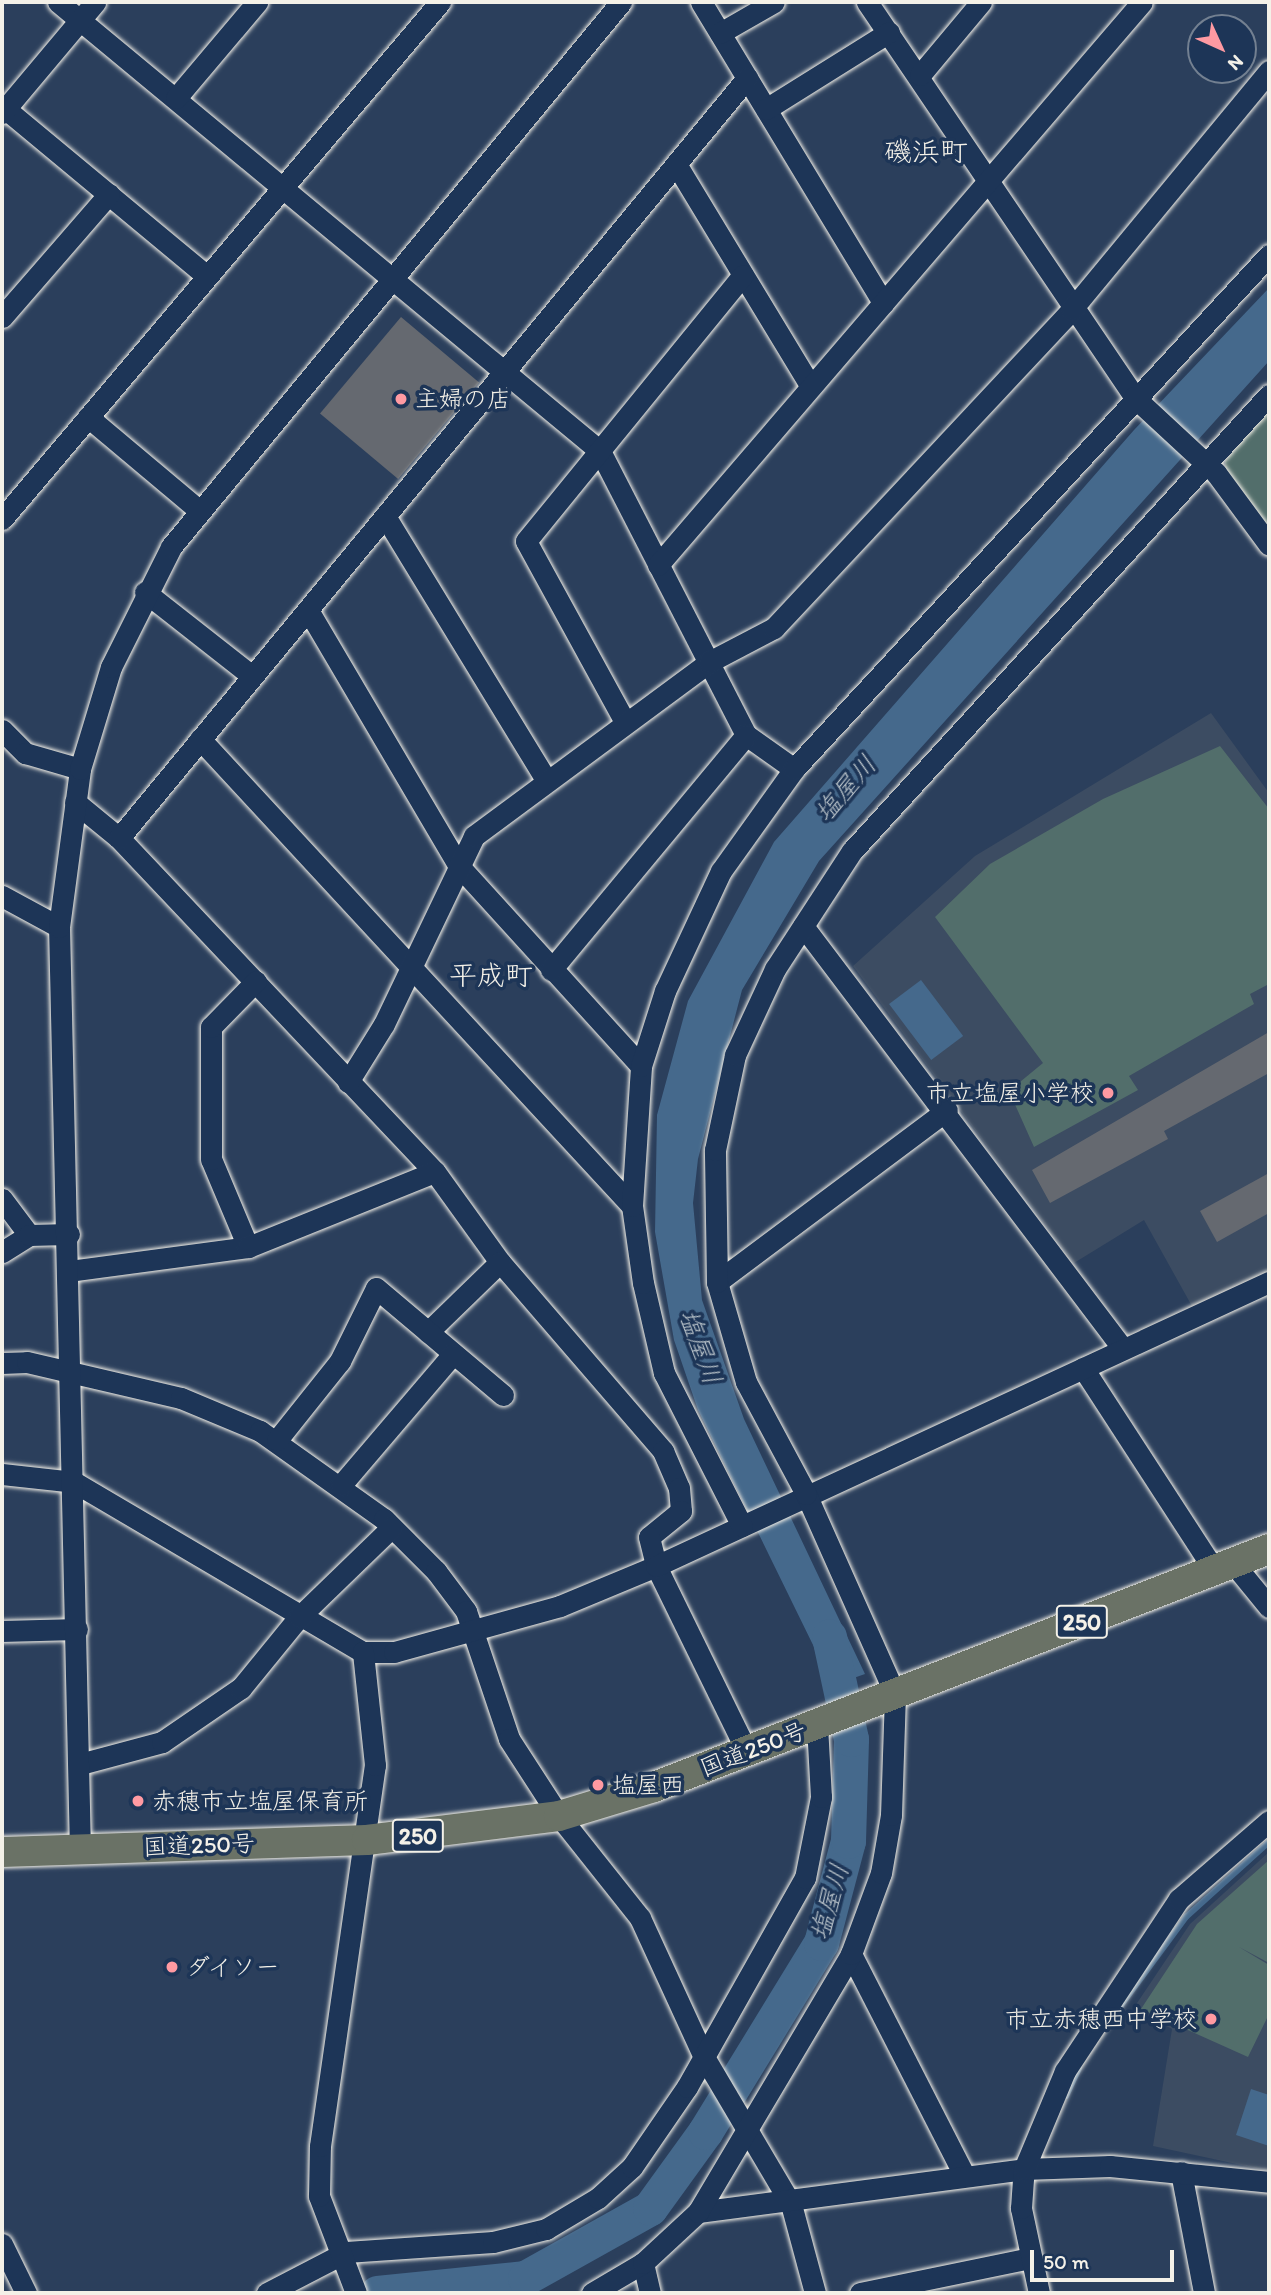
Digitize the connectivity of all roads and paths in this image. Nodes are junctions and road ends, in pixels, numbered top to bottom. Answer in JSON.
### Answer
{"nodes":[{"id":1,"x":58,"y":2,"type":"edge"},
{"id":2,"x":95,"y":2,"type":"edge"},
{"id":3,"x":257,"y":2,"type":"edge"},
{"id":4,"x":440,"y":2,"type":"edge"},
{"id":5,"x":621,"y":2,"type":"edge"},
{"id":6,"x":701,"y":2,"type":"edge"},
{"id":7,"x":774,"y":2,"type":"edge"},
{"id":8,"x":867,"y":2,"type":"edge"},
{"id":9,"x":981,"y":2,"type":"edge"},
{"id":10,"x":1142,"y":2,"type":"edge"},
{"id":11,"x":80,"y":20,"type":"junction"},
{"id":12,"x":889,"y":32,"type":"junction"},
{"id":13,"x":720,"y":33,"type":"junction"},
{"id":14,"x":1269,"y":71,"type":"edge"},
{"id":15,"x":920,"y":75,"type":"junction"},
{"id":16,"x":747,"y":78,"type":"junction"},
{"id":17,"x":176,"y":98,"type":"junction"},
{"id":18,"x":3,"y":109,"type":"edge"},
{"id":19,"x":766,"y":109,"type":"junction"},
{"id":20,"x":677,"y":164,"type":"junction"},
{"id":21,"x":988,"y":183,"type":"junction"},
{"id":22,"x":284,"y":186,"type":"junction"},
{"id":23,"x":109,"y":194,"type":"junction"},
{"id":24,"x":1269,"y":255,"type":"edge"},
{"id":25,"x":743,"y":275,"type":"junction"},
{"id":26,"x":207,"y":276,"type":"junction"},
{"id":27,"x":394,"y":276,"type":"junction"},
{"id":28,"x":883,"y":303,"type":"junction"},
{"id":29,"x":1072,"y":309,"type":"junction"},
{"id":30,"x":2,"y":317,"type":"edge"},
{"id":31,"x":505,"y":371,"type":"junction"},
{"id":32,"x":810,"y":385,"type":"junction"},
{"id":33,"x":1269,"y":395,"type":"edge"},
{"id":34,"x":1134,"y":397,"type":"junction"},
{"id":35,"x":88,"y":416,"type":"junction"},
{"id":36,"x":600,"y":451,"type":"junction"},
{"id":37,"x":1205,"y":466,"type":"junction"},
{"id":38,"x":199,"y":510,"type":"junction"},
{"id":39,"x":385,"y":516,"type":"junction"},
{"id":40,"x":2,"y":519,"type":"edge"},
{"id":41,"x":1269,"y":545,"type":"edge"},
{"id":42,"x":658,"y":565,"type":"junction"},
{"id":43,"x":145,"y":592,"type":"junction"},
{"id":44,"x":308,"y":610,"type":"junction"},
{"id":45,"x":709,"y":662,"type":"junction"},
{"id":46,"x":252,"y":676,"type":"junction"},
{"id":47,"x":625,"y":722,"type":"junction"},
{"id":48,"x":2,"y":730,"type":"edge"},
{"id":49,"x":746,"y":735,"type":"junction"},
{"id":50,"x":200,"y":739,"type":"junction"},
{"id":51,"x":80,"y":769,"type":"junction"},
{"id":52,"x":794,"y":769,"type":"junction"},
{"id":53,"x":546,"y":780,"type":"junction"},
{"id":54,"x":75,"y":802,"type":"junction"},
{"id":55,"x":119,"y":838,"type":"junction"},
{"id":56,"x":459,"y":866,"type":"junction"},
{"id":57,"x":2,"y":896,"type":"edge"},
{"id":58,"x":803,"y":926,"type":"junction"},
{"id":59,"x":60,"y":927,"type":"junction"},
{"id":60,"x":413,"y":963,"type":"junction"},
{"id":61,"x":551,"y":970,"type":"junction"},
{"id":62,"x":256,"y":981,"type":"junction"},
{"id":63,"x":641,"y":1066,"type":"junction"},
{"id":64,"x":348,"y":1083,"type":"junction"},
{"id":65,"x":947,"y":1110,"type":"junction"},
{"id":66,"x":435,"y":1172,"type":"junction"},
{"id":67,"x":2,"y":1199,"type":"edge"},
{"id":68,"x":632,"y":1206,"type":"junction"},
{"id":69,"x":69,"y":1234,"type":"junction"},
{"id":70,"x":29,"y":1235,"type":"junction"},
{"id":71,"x":248,"y":1247,"type":"junction"},
{"id":72,"x":2,"y":1252,"type":"edge"},
{"id":73,"x":500,"y":1262,"type":"junction"},
{"id":74,"x":69,"y":1270,"type":"junction"},
{"id":75,"x":717,"y":1282,"type":"junction"},
{"id":76,"x":1269,"y":1282,"type":"edge"},
{"id":77,"x":428,"y":1332,"type":"junction"},
{"id":78,"x":1123,"y":1349,"type":"junction"},
{"id":79,"x":452,"y":1356,"type":"junction"},
{"id":80,"x":2,"y":1363,"type":"edge"},
{"id":81,"x":1083,"y":1368,"type":"junction"},
{"id":82,"x":72,"y":1374,"type":"junction"},
{"id":83,"x":503,"y":1395,"type":"dead end"},
{"id":84,"x":277,"y":1440,"type":"junction"},
{"id":85,"x":2,"y":1474,"type":"edge"},
{"id":86,"x":74,"y":1482,"type":"junction"},
{"id":87,"x":341,"y":1485,"type":"junction"},
{"id":88,"x":806,"y":1494,"type":"junction"},
{"id":89,"x":742,"y":1526,"type":"junction"},
{"id":90,"x":392,"y":1527,"type":"junction"},
{"id":91,"x":1269,"y":1549,"type":"edge"},
{"id":92,"x":656,"y":1566,"type":"junction"},
{"id":93,"x":1224,"y":1567,"type":"junction"},
{"id":94,"x":1269,"y":1607,"type":"edge"},
{"id":95,"x":299,"y":1617,"type":"junction"},
{"id":96,"x":77,"y":1629,"type":"junction"},
{"id":97,"x":473,"y":1630,"type":"junction"},
{"id":98,"x":2,"y":1631,"type":"edge"},
{"id":99,"x":363,"y":1652,"type":"junction"},
{"id":100,"x":895,"y":1694,"type":"junction"},
{"id":101,"x":817,"y":1725,"type":"junction"},
{"id":102,"x":747,"y":1752,"type":"junction"},
{"id":103,"x":80,"y":1764,"type":"junction"},
{"id":104,"x":559,"y":1816,"type":"junction"},
{"id":105,"x":1269,"y":1821,"type":"edge"},
{"id":106,"x":367,"y":1840,"type":"junction"},
{"id":107,"x":80,"y":1851,"type":"junction"},
{"id":108,"x":2,"y":1852,"type":"edge"},
{"id":109,"x":851,"y":1954,"type":"junction"},
{"id":110,"x":704,"y":2057,"type":"junction"},
{"id":111,"x":744,"y":2132,"type":"junction"},
{"id":112,"x":1024,"y":2169,"type":"junction"},
{"id":113,"x":1181,"y":2172,"type":"junction"},
{"id":114,"x":964,"y":2175,"type":"junction"},
{"id":115,"x":1269,"y":2182,"type":"edge"},
{"id":116,"x":791,"y":2204,"type":"junction"},
{"id":117,"x":698,"y":2212,"type":"junction"},
{"id":118,"x":2,"y":2244,"type":"edge"},
{"id":119,"x":346,"y":2252,"type":"junction"},
{"id":120,"x":1031,"y":2258,"type":"junction"},
{"id":121,"x":643,"y":2263,"type":"junction"},
{"id":122,"x":26,"y":2293,"type":"edge"},
{"id":123,"x":267,"y":2293,"type":"edge"},
{"id":124,"x":356,"y":2293,"type":"edge"},
{"id":125,"x":592,"y":2293,"type":"edge"},
{"id":126,"x":650,"y":2293,"type":"edge"},
{"id":127,"x":815,"y":2293,"type":"edge"},
{"id":128,"x":859,"y":2293,"type":"edge"},
{"id":129,"x":1039,"y":2293,"type":"edge"},
{"id":130,"x":1204,"y":2293,"type":"edge"}],
"edges":[{"from":1,"to":11,"type":"street"},
{"from":2,"to":11,"type":"street"},
{"from":3,"to":17,"type":"street"},
{"from":4,"to":22,"type":"street"},
{"from":5,"to":27,"type":"street"},
{"from":6,"to":13,"type":"street"},
{"from":7,"to":13,"type":"street"},
{"from":8,"to":12,"type":"street"},
{"from":9,"to":15,"type":"street"},
{"from":10,"to":21,"type":"street"},
{"from":11,"to":17,"type":"street"},
{"from":11,"to":18,"type":"street"},
{"from":12,"to":15,"type":"street"},
{"from":12,"to":19,"type":"street"},
{"from":13,"to":16,"type":"street"},
{"from":14,"to":29,"type":"street"},
{"from":15,"to":21,"type":"street"},
{"from":16,"to":19,"type":"street"},
{"from":16,"to":20,"type":"street"},
{"from":17,"to":22,"type":"street"},
{"from":18,"to":23,"type":"street"},
{"from":19,"to":28,"type":"street"},
{"from":20,"to":25,"type":"street"},
{"from":20,"to":31,"type":"street"},
{"from":21,"to":28,"type":"street"},
{"from":21,"to":29,"type":"street"},
{"from":22,"to":26,"type":"street"},
{"from":22,"to":27,"type":"street"},
{"from":23,"to":26,"type":"street"},
{"from":23,"to":30,"type":"street"},
{"from":24,"to":34,"type":"street"},
{"from":25,"to":32,"type":"street"},
{"from":25,"to":36,"type":"street"},
{"from":26,"to":35,"type":"street"},
{"from":27,"to":31,"type":"street"},
{"from":27,"to":38,"type":"street"},
{"from":28,"to":32,"type":"street"},
{"from":29,"to":34,"type":"street"},
{"from":29,"to":45,"type":"street"},
{"from":31,"to":36,"type":"street"},
{"from":31,"to":39,"type":"street"},
{"from":32,"to":42,"type":"street"},
{"from":33,"to":37,"type":"street"},
{"from":34,"to":37,"type":"street"},
{"from":34,"to":52,"type":"street"},
{"from":35,"to":38,"type":"street"},
{"from":35,"to":40,"type":"street"},
{"from":36,"to":42,"type":"street"},
{"from":36,"to":47,"type":"street"},
{"from":37,"to":41,"type":"street"},
{"from":37,"to":58,"type":"street"},
{"from":38,"to":43,"type":"street"},
{"from":39,"to":44,"type":"street"},
{"from":39,"to":53,"type":"street"},
{"from":42,"to":45,"type":"street"},
{"from":43,"to":46,"type":"street"},
{"from":43,"to":51,"type":"street"},
{"from":44,"to":46,"type":"street"},
{"from":44,"to":56,"type":"street"},
{"from":45,"to":47,"type":"street"},
{"from":45,"to":49,"type":"street"},
{"from":46,"to":50,"type":"street"},
{"from":47,"to":53,"type":"street"},
{"from":48,"to":51,"type":"street"},
{"from":49,"to":52,"type":"street"},
{"from":49,"to":61,"type":"street"},
{"from":50,"to":55,"type":"street"},
{"from":50,"to":60,"type":"street"},
{"from":51,"to":54,"type":"street"},
{"from":52,"to":63,"type":"street"},
{"from":53,"to":56,"type":"street"},
{"from":54,"to":55,"type":"street"},
{"from":54,"to":59,"type":"street"},
{"from":55,"to":62,"type":"street"},
{"from":56,"to":60,"type":"street"},
{"from":56,"to":61,"type":"street"},
{"from":57,"to":59,"type":"street"},
{"from":58,"to":65,"type":"street"},
{"from":58,"to":75,"type":"street"},
{"from":59,"to":69,"type":"street"},
{"from":60,"to":64,"type":"street"},
{"from":60,"to":68,"type":"street"},
{"from":61,"to":63,"type":"street"},
{"from":62,"to":64,"type":"street"},
{"from":62,"to":71,"type":"street"},
{"from":63,"to":68,"type":"street"},
{"from":64,"to":66,"type":"street"},
{"from":65,"to":75,"type":"street"},
{"from":65,"to":78,"type":"street"},
{"from":66,"to":71,"type":"street"},
{"from":66,"to":73,"type":"street"},
{"from":67,"to":70,"type":"street"},
{"from":68,"to":89,"type":"street"},
{"from":69,"to":70,"type":"street"},
{"from":69,"to":74,"type":"street"},
{"from":70,"to":72,"type":"street"},
{"from":71,"to":74,"type":"street"},
{"from":73,"to":77,"type":"street"},
{"from":73,"to":92,"type":"street"},
{"from":74,"to":82,"type":"street"},
{"from":75,"to":88,"type":"street"},
{"from":76,"to":78,"type":"street"},
{"from":77,"to":79,"type":"street"},
{"from":77,"to":84,"type":"street"},
{"from":78,"to":81,"type":"street"},
{"from":79,"to":83,"type":"street"},
{"from":79,"to":87,"type":"street"},
{"from":80,"to":82,"type":"street"},
{"from":81,"to":88,"type":"street"},
{"from":81,"to":93,"type":"street"},
{"from":82,"to":84,"type":"street"},
{"from":82,"to":86,"type":"street"},
{"from":84,"to":87,"type":"street"},
{"from":85,"to":86,"type":"street"},
{"from":86,"to":95,"type":"street"},
{"from":86,"to":96,"type":"street"},
{"from":87,"to":90,"type":"street"},
{"from":88,"to":89,"type":"street"},
{"from":88,"to":100,"type":"street"},
{"from":89,"to":92,"type":"street"},
{"from":90,"to":95,"type":"street"},
{"from":90,"to":97,"type":"street"},
{"from":91,"to":93,"type":"highway","name":"国道250号","number":"250"},
{"from":92,"to":97,"type":"street"},
{"from":92,"to":102,"type":"street"},
{"from":93,"to":94,"type":"street"},
{"from":93,"to":100,"type":"highway","name":"国道250号","number":"250"},
{"from":95,"to":99,"type":"street"},
{"from":95,"to":103,"type":"street"},
{"from":96,"to":98,"type":"street"},
{"from":96,"to":103,"type":"street"},
{"from":97,"to":99,"type":"street"},
{"from":97,"to":104,"type":"street"},
{"from":99,"to":106,"type":"street"},
{"from":100,"to":101,"type":"highway","name":"国道250号","number":"250"},
{"from":100,"to":109,"type":"street"},
{"from":101,"to":102,"type":"highway","name":"国道250号","number":"250"},
{"from":101,"to":110,"type":"street"},
{"from":102,"to":104,"type":"highway","name":"国道250号","number":"250"},
{"from":103,"to":107,"type":"street"},
{"from":104,"to":106,"type":"highway","name":"国道250号","number":"250"},
{"from":104,"to":110,"type":"street"},
{"from":105,"to":112,"type":"street"},
{"from":106,"to":107,"type":"highway","name":"国道250号","number":"250"},
{"from":106,"to":119,"type":"street"},
{"from":107,"to":108,"type":"highway","name":"国道250号","number":"250"},
{"from":109,"to":111,"type":"street"},
{"from":109,"to":114,"type":"street"},
{"from":110,"to":111,"type":"street"},
{"from":110,"to":119,"type":"street"},
{"from":111,"to":116,"type":"street"},
{"from":111,"to":117,"type":"street"},
{"from":112,"to":113,"type":"street"},
{"from":112,"to":114,"type":"street"},
{"from":112,"to":120,"type":"street"},
{"from":113,"to":115,"type":"street"},
{"from":113,"to":130,"type":"street"},
{"from":114,"to":116,"type":"street"},
{"from":116,"to":117,"type":"street"},
{"from":116,"to":127,"type":"street"},
{"from":117,"to":121,"type":"street"},
{"from":118,"to":122,"type":"street"},
{"from":119,"to":123,"type":"street"},
{"from":119,"to":124,"type":"street"},
{"from":120,"to":128,"type":"street"},
{"from":120,"to":129,"type":"street"},
{"from":121,"to":125,"type":"street"},
{"from":121,"to":126,"type":"street"}]}
